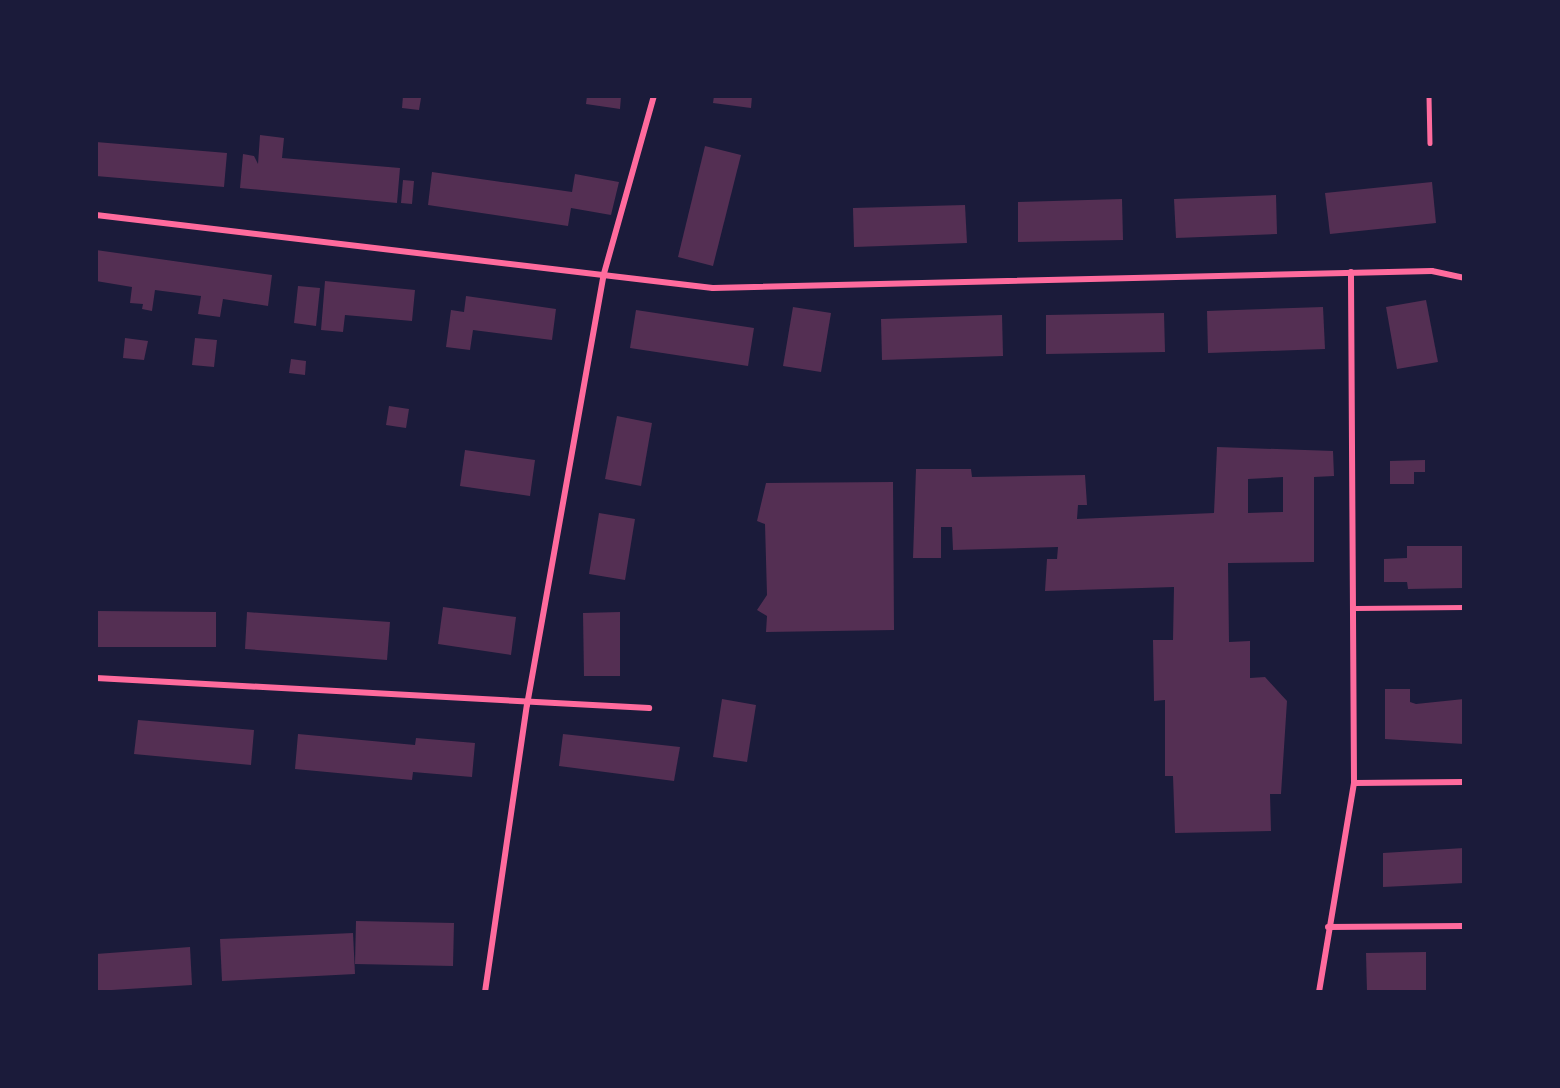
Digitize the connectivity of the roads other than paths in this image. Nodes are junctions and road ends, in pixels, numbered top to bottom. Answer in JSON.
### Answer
{"nodes":[{"id":1,"x":654,"y":96,"type":"edge"},
{"id":2,"x":1429,"y":96,"type":"edge"},
{"id":3,"x":1430,"y":143,"type":"dead end"},
{"id":4,"x":96,"y":214,"type":"edge"},
{"id":5,"x":1351,"y":272,"type":"junction"},
{"id":6,"x":603,"y":277,"type":"junction"},
{"id":7,"x":1464,"y":278,"type":"edge"},
{"id":8,"x":1464,"y":607,"type":"edge"},
{"id":9,"x":1355,"y":608,"type":"junction"},
{"id":10,"x":96,"y":678,"type":"edge"},
{"id":11,"x":526,"y":705,"type":"junction"},
{"id":12,"x":649,"y":708,"type":"dead end"},
{"id":13,"x":1464,"y":782,"type":"edge"},
{"id":14,"x":1354,"y":783,"type":"junction"},
{"id":15,"x":1464,"y":926,"type":"edge"},
{"id":16,"x":1328,"y":927,"type":"junction"},
{"id":17,"x":485,"y":992,"type":"edge"},
{"id":18,"x":1319,"y":992,"type":"edge"}],
"edges":[{"from":1,"to":6,"type":"street"},
{"from":2,"to":3,"type":"lane"},
{"from":4,"to":6,"type":"street"},
{"from":5,"to":6,"type":"street"},
{"from":5,"to":7,"type":"street"},
{"from":5,"to":9,"type":"street"},
{"from":6,"to":11,"type":"street"},
{"from":8,"to":9,"type":"lane"},
{"from":9,"to":14,"type":"street"},
{"from":10,"to":11,"type":"street"},
{"from":11,"to":12,"type":"street"},
{"from":11,"to":17,"type":"street"},
{"from":13,"to":14,"type":"street"},
{"from":14,"to":16,"type":"street"},
{"from":15,"to":16,"type":"street"},
{"from":16,"to":18,"type":"street"}]}
